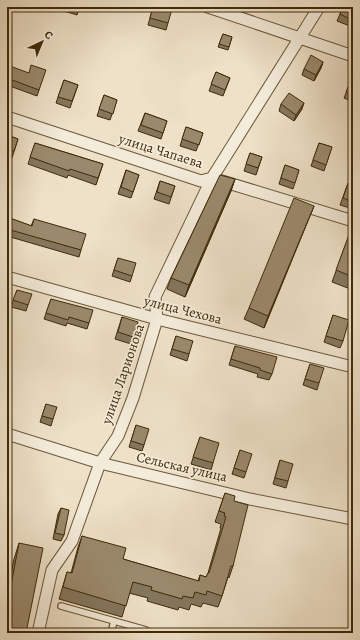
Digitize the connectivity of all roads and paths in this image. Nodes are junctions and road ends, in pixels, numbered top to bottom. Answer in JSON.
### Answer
{"nodes":[{"id":1,"x":208,"y":7,"type":"edge"},
{"id":2,"x":319,"y":7,"type":"edge"},
{"id":3,"x":300,"y":38,"type":"junction"},
{"id":4,"x":353,"y":56,"type":"edge"},
{"id":5,"x":7,"y":117,"type":"edge"},
{"id":6,"x":212,"y":178,"type":"junction"},
{"id":7,"x":353,"y":221,"type":"edge"},
{"id":8,"x":7,"y":277,"type":"edge"},
{"id":9,"x":157,"y":319,"type":"junction"},
{"id":10,"x":353,"y":367,"type":"edge"},
{"id":11,"x":7,"y":434,"type":"edge"},
{"id":12,"x":100,"y":463,"type":"junction"},
{"id":13,"x":353,"y":519,"type":"edge"},
{"id":14,"x":61,"y":606,"type":"dead end"},
{"id":15,"x":114,"y":621,"type":"junction"},
{"id":16,"x":146,"y":630,"type":"dead end"},
{"id":17,"x":38,"y":633,"type":"edge"},
{"id":18,"x":112,"y":633,"type":"edge"}],
"edges":[{"from":1,"to":3,"type":"street"},
{"from":2,"to":3,"type":"street","name":"улица Ларионова"},
{"from":3,"to":4,"type":"street"},
{"from":3,"to":6,"type":"street","name":"улица Ларионова"},
{"from":5,"to":6,"type":"street","name":"улица Чапаева"},
{"from":6,"to":7,"type":"street","name":"улица Чапаева"},
{"from":6,"to":9,"type":"street","name":"улица Ларионова"},
{"from":8,"to":9,"type":"street","name":"улица Чехова"},
{"from":9,"to":10,"type":"street","name":"улица Чехова"},
{"from":9,"to":12,"type":"street","name":"улица Ларионова"},
{"from":11,"to":12,"type":"street","name":"Сельская улица"},
{"from":12,"to":13,"type":"street","name":"Сельская улица"},
{"from":12,"to":17,"type":"street","name":"улица Ларионова"},
{"from":14,"to":15,"type":"lane"},
{"from":15,"to":16,"type":"lane"},
{"from":15,"to":18,"type":"lane"}]}
